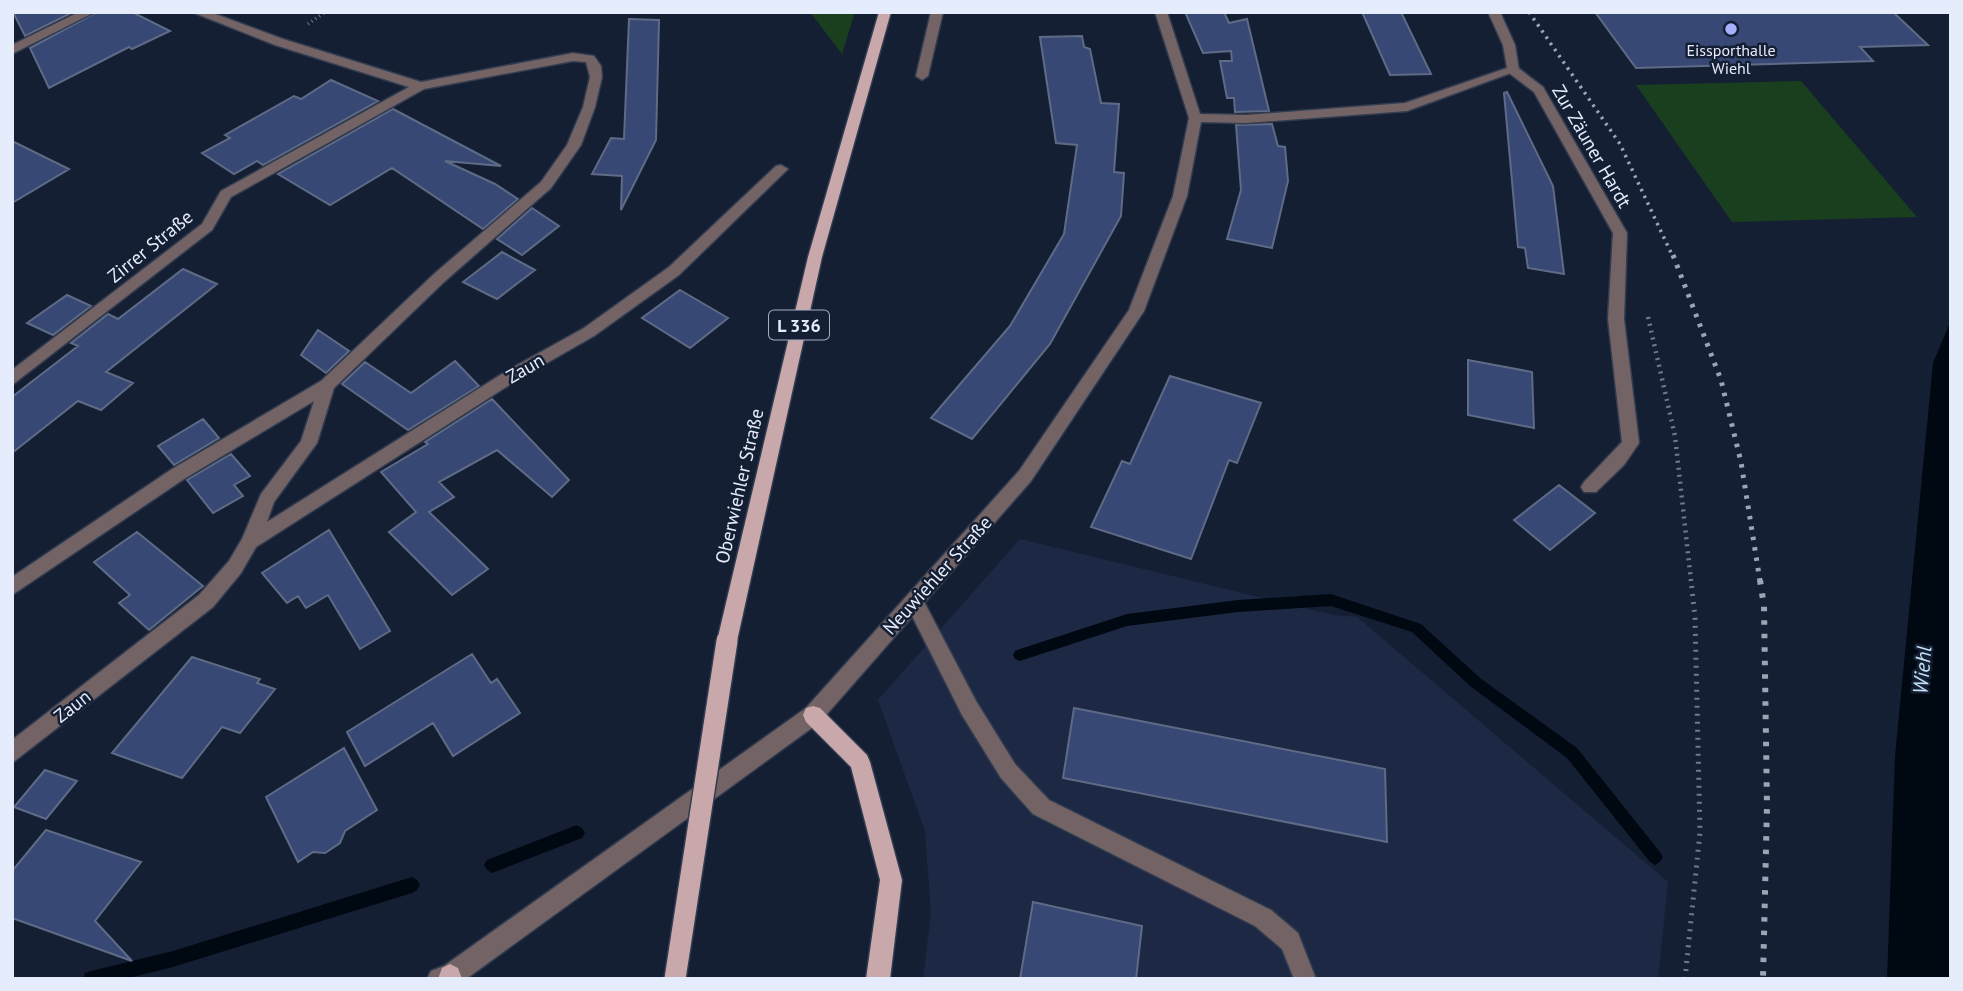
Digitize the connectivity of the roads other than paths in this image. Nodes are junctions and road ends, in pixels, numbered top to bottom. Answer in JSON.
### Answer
{"nodes":[{"id":1,"x":89,"y":12,"type":"edge"},
{"id":2,"x":198,"y":12,"type":"edge"},
{"id":3,"x":885,"y":12,"type":"edge"},
{"id":4,"x":937,"y":12,"type":"edge"},
{"id":5,"x":1161,"y":12,"type":"edge"},
{"id":6,"x":1494,"y":12,"type":"edge"},
{"id":7,"x":12,"y":50,"type":"edge"},
{"id":8,"x":573,"y":57,"type":"joint"},
{"id":9,"x":1513,"y":70,"type":"junction"},
{"id":10,"x":922,"y":76,"type":"dead end"},
{"id":11,"x":420,"y":86,"type":"junction"},
{"id":12,"x":1195,"y":118,"type":"junction"},
{"id":13,"x":781,"y":169,"type":"dead end"},
{"id":14,"x":12,"y":379,"type":"edge"},
{"id":15,"x":327,"y":385,"type":"junction"},
{"id":16,"x":1590,"y":487,"type":"dead end"},
{"id":17,"x":250,"y":542,"type":"junction"},
{"id":18,"x":12,"y":587,"type":"edge"},
{"id":19,"x":914,"y":602,"type":"junction"},
{"id":20,"x":813,"y":715,"type":"junction"},
{"id":21,"x":12,"y":753,"type":"edge"},
{"id":22,"x":1305,"y":977,"type":"dead end"},
{"id":23,"x":446,"y":978,"type":"edge"},
{"id":24,"x":675,"y":979,"type":"edge"},
{"id":25,"x":878,"y":979,"type":"edge"}],
"edges":[{"from":1,"to":7,"type":"street"},
{"from":2,"to":11,"type":"street","name":"Zirrer Straße"},
{"from":3,"to":24,"type":"main road","name":"Oberwiehler Straße","number":"L 336","bridge":true},
{"from":4,"to":10,"type":"street"},
{"from":5,"to":12,"type":"street","name":"Neuwiehler Straße"},
{"from":6,"to":9,"type":"street"},
{"from":8,"to":11,"type":"street","name":"Zirrer Straße"},
{"from":8,"to":15,"type":"street","name":"Zaun"},
{"from":9,"to":12,"type":"street"},
{"from":9,"to":16,"type":"street","name":"Zur Zäuner Hardt"},
{"from":11,"to":14,"type":"street","name":"Zirrer Straße"},
{"from":12,"to":19,"type":"street","name":"Neuwiehler Straße"},
{"from":13,"to":17,"type":"street","name":"Zaun"},
{"from":15,"to":17,"type":"street","name":"Zaun"},
{"from":15,"to":18,"type":"street","name":"Zaun"},
{"from":17,"to":21,"type":"street","name":"Zaun"},
{"from":19,"to":20,"type":"street","name":"Neuwiehler Straße"},
{"from":19,"to":22,"type":"street"},
{"from":20,"to":23,"type":"street","name":"Neuwiehler Straße"},
{"from":20,"to":25,"type":"main road"}]}
